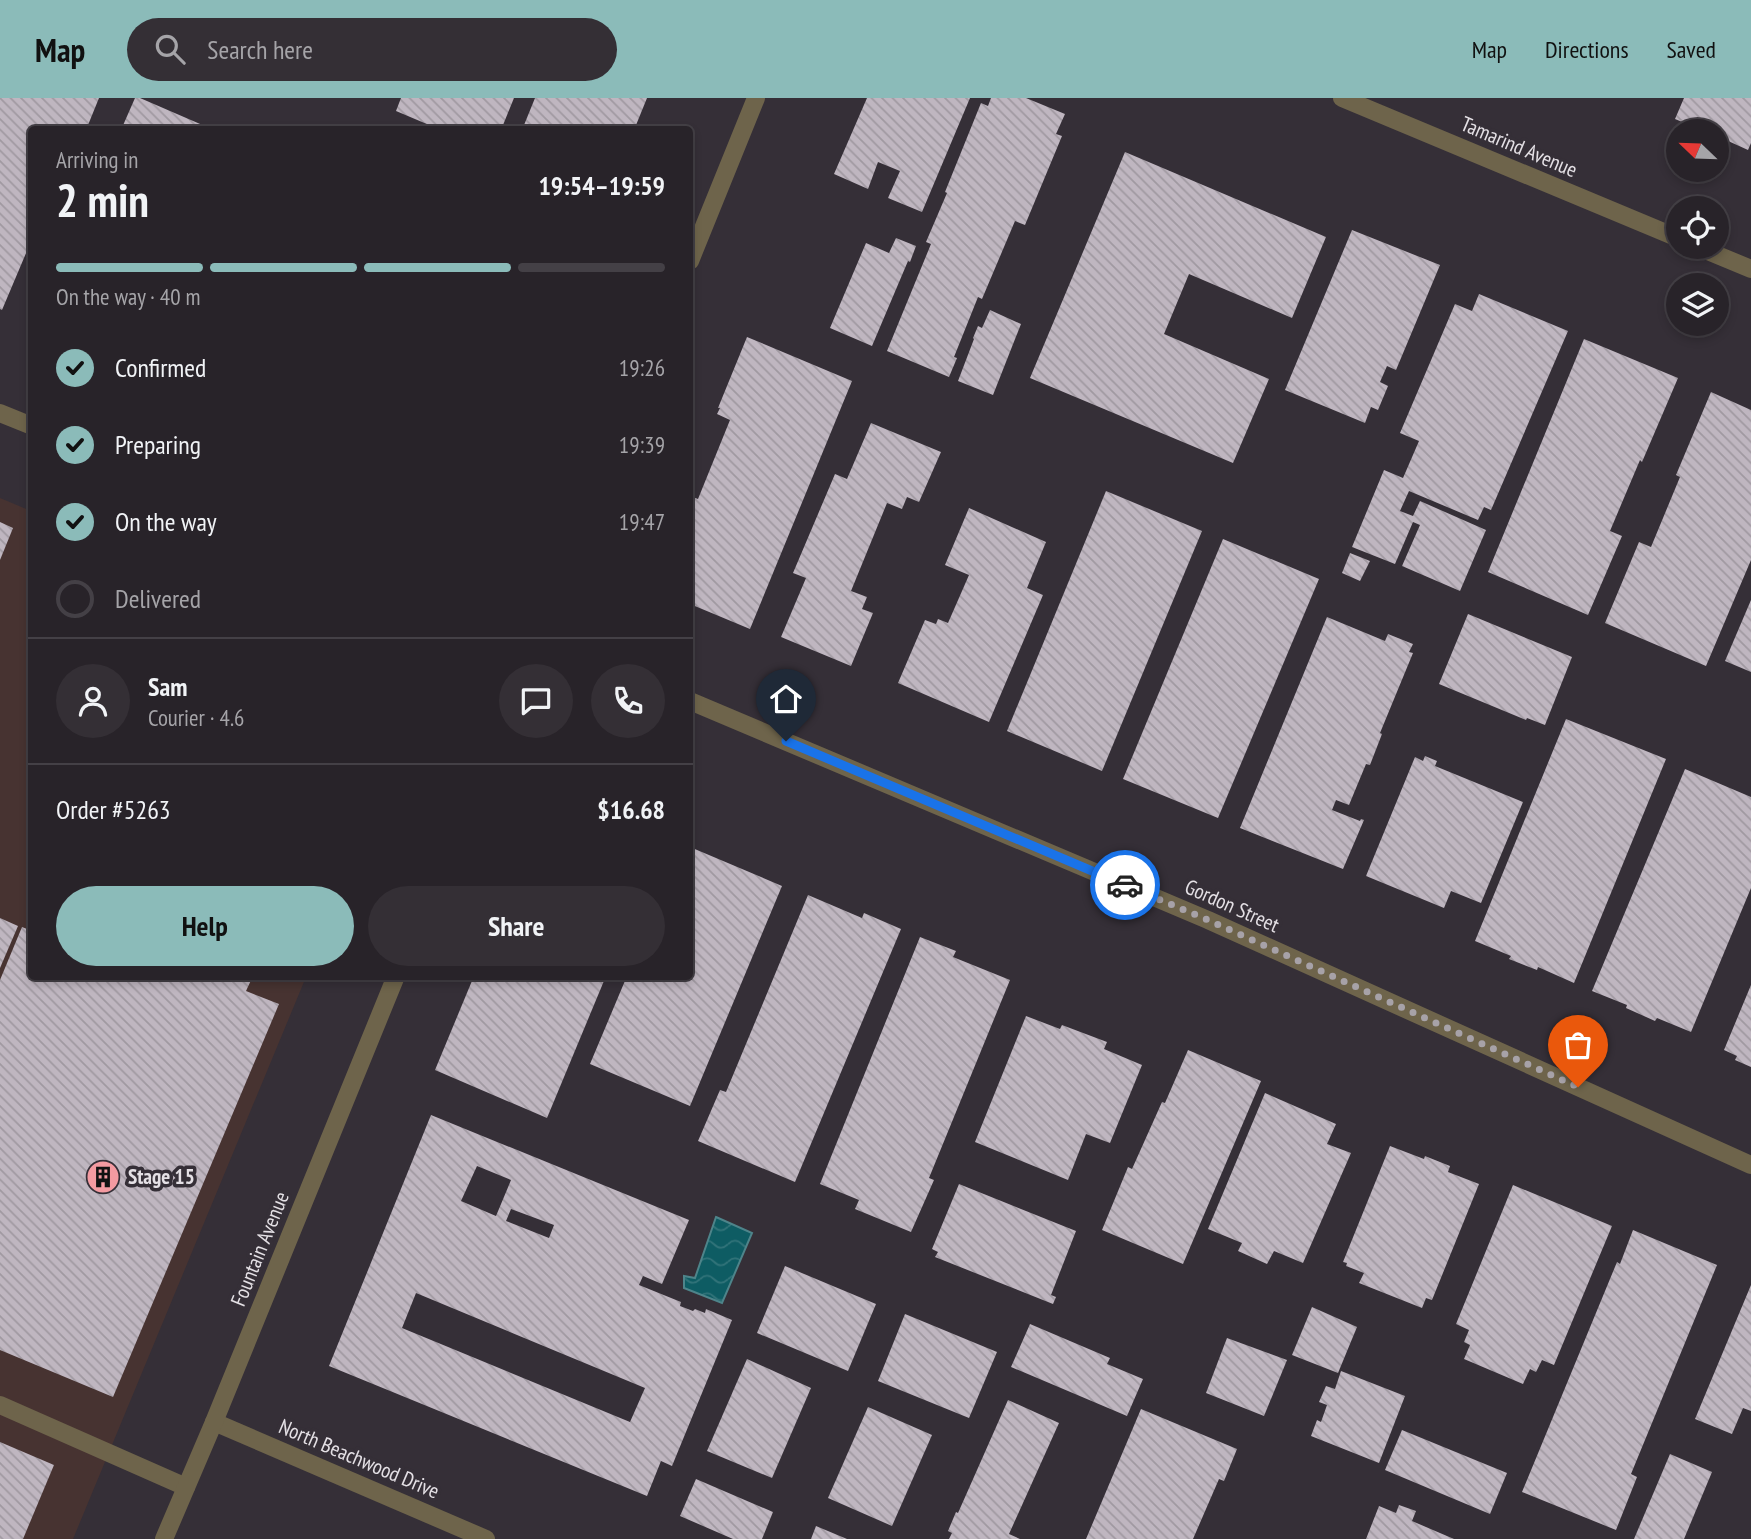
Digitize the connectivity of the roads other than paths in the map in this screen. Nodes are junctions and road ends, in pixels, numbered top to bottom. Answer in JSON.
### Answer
{"nodes":[{"id":1,"x":756,"y":98,"type":"edge"},
{"id":2,"x":1342,"y":98,"type":"edge"},
{"id":3,"x":1666,"y":234,"type":"edge"},
{"id":4,"x":693,"y":254,"type":"edge"},
{"id":5,"x":1727,"y":259,"type":"edge"},
{"id":6,"x":1751,"y":269,"type":"edge"},
{"id":7,"x":0,"y":413,"type":"edge"},
{"id":8,"x":28,"y":424,"type":"edge"},
{"id":9,"x":693,"y":702,"type":"edge"},
{"id":10,"x":394,"y":980,"type":"edge"},
{"id":11,"x":1751,"y":1165,"type":"edge"},
{"id":12,"x":0,"y":1405,"type":"edge"},
{"id":13,"x":214,"y":1422,"type":"junction"},
{"id":14,"x":186,"y":1487,"type":"junction"},
{"id":15,"x":164,"y":1539,"type":"edge"},
{"id":16,"x":486,"y":1539,"type":"edge"}],
"edges":[{"from":1,"to":4,"type":"street"},
{"from":2,"to":3,"type":"street","name":"Tamarind Avenue"},
{"from":5,"to":6,"type":"street"},
{"from":7,"to":8,"type":"street"},
{"from":9,"to":11,"type":"street","name":"Gordon Street"},
{"from":10,"to":13,"type":"street","name":"Fountain Avenue"},
{"from":12,"to":14,"type":"street"},
{"from":13,"to":14,"type":"street","name":"Fountain Avenue"},
{"from":13,"to":16,"type":"street","name":"North Beachwood Drive"},
{"from":14,"to":15,"type":"street","name":"Fountain Avenue"}]}
